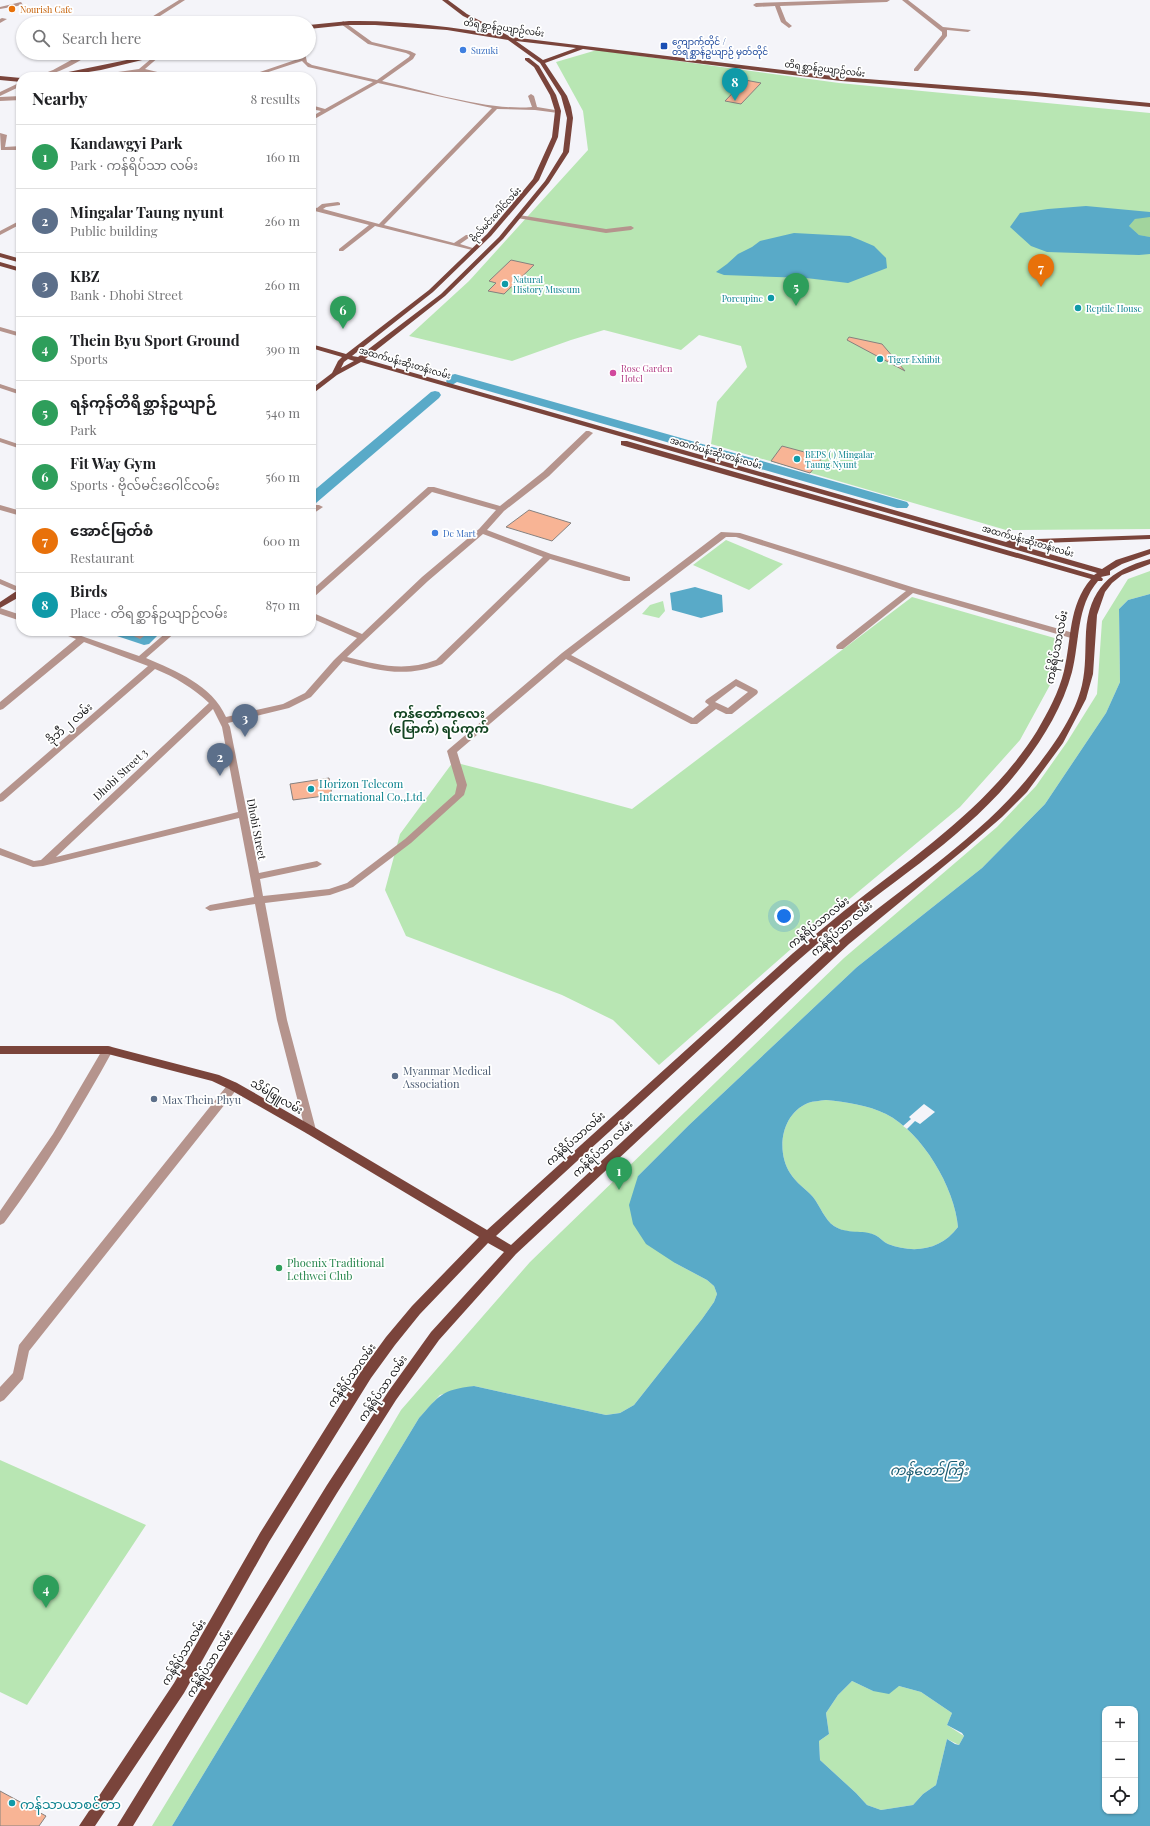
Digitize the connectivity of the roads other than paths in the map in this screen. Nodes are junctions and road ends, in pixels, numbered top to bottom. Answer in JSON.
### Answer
{"nodes":[{"id":1,"x":17,"y":0,"type":"edge"},
{"id":2,"x":182,"y":0,"type":"edge"},
{"id":3,"x":445,"y":0,"type":"edge"},
{"id":4,"x":887,"y":0,"type":"edge"},
{"id":5,"x":905,"y":0,"type":"edge"},
{"id":6,"x":797,"y":1,"type":"edge"},
{"id":7,"x":777,"y":4,"type":"junction"},
{"id":8,"x":756,"y":5,"type":"dead end"},
{"id":9,"x":1,"y":8,"type":"dead end"},
{"id":10,"x":465,"y":15,"type":"junction"},
{"id":11,"x":156,"y":16,"type":"edge"},
{"id":12,"x":343,"y":23,"type":"junction"},
{"id":13,"x":316,"y":26,"type":"edge"},
{"id":14,"x":789,"y":26,"type":"dead end"},
{"id":15,"x":447,"y":28,"type":"junction"},
{"id":16,"x":941,"y":28,"type":"junction"},
{"id":17,"x":968,"y":30,"type":"dead end"},
{"id":18,"x":474,"y":32,"type":"junction"},
{"id":19,"x":502,"y":33,"type":"junction"},
{"id":20,"x":495,"y":35,"type":"junction"},
{"id":21,"x":508,"y":38,"type":"junction"},
{"id":22,"x":502,"y":44,"type":"dead end"},
{"id":23,"x":508,"y":46,"type":"dead end"},
{"id":24,"x":596,"y":48,"type":"junction"},
{"id":25,"x":514,"y":49,"type":"junction"},
{"id":26,"x":75,"y":60,"type":"edge"},
{"id":27,"x":133,"y":60,"type":"edge"},
{"id":28,"x":152,"y":60,"type":"edge"},
{"id":29,"x":303,"y":60,"type":"joint"},
{"id":30,"x":542,"y":62,"type":"junction"},
{"id":31,"x":141,"y":70,"type":"junction"},
{"id":32,"x":916,"y":70,"type":"dead end"},
{"id":33,"x":52,"y":72,"type":"edge"},
{"id":34,"x":72,"y":72,"type":"edge"},
{"id":35,"x":123,"y":72,"type":"edge"},
{"id":36,"x":151,"y":72,"type":"edge"},
{"id":37,"x":264,"y":72,"type":"edge"},
{"id":38,"x":0,"y":78,"type":"edge"},
{"id":39,"x":16,"y":80,"type":"edge"},
{"id":40,"x":377,"y":82,"type":"junction"},
{"id":41,"x":16,"y":86,"type":"edge"},
{"id":42,"x":0,"y":94,"type":"edge"},
{"id":43,"x":530,"y":96,"type":"dead end"},
{"id":44,"x":16,"y":98,"type":"edge"},
{"id":45,"x":0,"y":99,"type":"edge"},
{"id":46,"x":1150,"y":99,"type":"edge"},
{"id":47,"x":1150,"y":105,"type":"edge"},
{"id":48,"x":496,"y":107,"type":"junction"},
{"id":49,"x":568,"y":107,"type":"junction"},
{"id":50,"x":316,"y":108,"type":"edge"},
{"id":51,"x":535,"y":108,"type":"junction"},
{"id":52,"x":326,"y":110,"type":"junction"},
{"id":53,"x":558,"y":111,"type":"junction"},
{"id":54,"x":316,"y":116,"type":"edge"},
{"id":55,"x":0,"y":135,"type":"edge"},
{"id":56,"x":16,"y":148,"type":"edge"},
{"id":57,"x":338,"y":204,"type":"dead end"},
{"id":58,"x":316,"y":208,"type":"edge"},
{"id":59,"x":316,"y":210,"type":"edge"},
{"id":60,"x":519,"y":216,"type":"junction"},
{"id":61,"x":16,"y":225,"type":"edge"},
{"id":62,"x":376,"y":225,"type":"junction"},
{"id":63,"x":631,"y":228,"type":"dead end"},
{"id":64,"x":0,"y":233,"type":"edge"},
{"id":65,"x":468,"y":236,"type":"dead end"},
{"id":66,"x":455,"y":245,"type":"junction"},
{"id":67,"x":476,"y":248,"type":"junction"},
{"id":68,"x":490,"y":248,"type":"junction"},
{"id":69,"x":342,"y":250,"type":"dead end"},
{"id":70,"x":0,"y":255,"type":"edge"},
{"id":71,"x":16,"y":260,"type":"edge"},
{"id":72,"x":0,"y":264,"type":"edge"},
{"id":73,"x":16,"y":269,"type":"edge"},
{"id":74,"x":0,"y":329,"type":"edge"},
{"id":75,"x":16,"y":334,"type":"edge"},
{"id":76,"x":316,"y":347,"type":"edge"},
{"id":77,"x":316,"y":354,"type":"edge"},
{"id":78,"x":347,"y":356,"type":"junction"},
{"id":79,"x":340,"y":361,"type":"junction"},
{"id":80,"x":356,"y":362,"type":"junction"},
{"id":81,"x":335,"y":374,"type":"junction"},
{"id":82,"x":0,"y":386,"type":"edge"},
{"id":83,"x":316,"y":389,"type":"edge"},
{"id":84,"x":16,"y":391,"type":"edge"},
{"id":85,"x":493,"y":398,"type":"junction"},
{"id":86,"x":487,"y":403,"type":"junction"},
{"id":87,"x":595,"y":427,"type":"junction"},
{"id":88,"x":589,"y":433,"type":"junction"},
{"id":89,"x":0,"y":440,"type":"edge"},
{"id":90,"x":16,"y":445,"type":"edge"},
{"id":91,"x":765,"y":480,"type":"junction"},
{"id":92,"x":0,"y":507,"type":"edge"},
{"id":93,"x":501,"y":509,"type":"junction"},
{"id":94,"x":16,"y":512,"type":"edge"},
{"id":95,"x":933,"y":528,"type":"junction"},
{"id":96,"x":482,"y":531,"type":"junction"},
{"id":97,"x":1150,"y":537,"type":"edge"},
{"id":98,"x":991,"y":541,"type":"junction"},
{"id":99,"x":1150,"y":551,"type":"edge"},
{"id":100,"x":548,"y":556,"type":"junction"},
{"id":101,"x":1150,"y":561,"type":"edge"},
{"id":102,"x":1103,"y":572,"type":"junction"},
{"id":103,"x":1116,"y":575,"type":"junction"},
{"id":104,"x":1095,"y":578,"type":"junction"},
{"id":105,"x":627,"y":579,"type":"dead end"},
{"id":106,"x":0,"y":581,"type":"edge"},
{"id":107,"x":1108,"y":582,"type":"junction"},
{"id":108,"x":16,"y":589,"type":"edge"},
{"id":109,"x":912,"y":590,"type":"junction"},
{"id":110,"x":316,"y":591,"type":"edge"},
{"id":111,"x":16,"y":595,"type":"edge"},
{"id":112,"x":0,"y":606,"type":"edge"},
{"id":113,"x":0,"y":611,"type":"edge"},
{"id":114,"x":16,"y":616,"type":"edge"},
{"id":115,"x":316,"y":617,"type":"edge"},
{"id":116,"x":73,"y":636,"type":"edge"},
{"id":117,"x":167,"y":636,"type":"edge"},
{"id":118,"x":1074,"y":636,"type":"junction"},
{"id":119,"x":362,"y":638,"type":"junction"},
{"id":120,"x":82,"y":639,"type":"junction"},
{"id":121,"x":840,"y":647,"type":"dead end"},
{"id":122,"x":565,"y":656,"type":"junction"},
{"id":123,"x":342,"y":658,"type":"junction"},
{"id":124,"x":140,"y":659,"type":"junction"},
{"id":125,"x":154,"y":665,"type":"junction"},
{"id":126,"x":214,"y":703,"type":"junction"},
{"id":127,"x":715,"y":705,"type":"dead end"},
{"id":128,"x":0,"y":707,"type":"edge"},
{"id":129,"x":223,"y":721,"type":"junction"},
{"id":130,"x":0,"y":799,"type":"edge"},
{"id":131,"x":242,"y":814,"type":"junction"},
{"id":132,"x":0,"y":851,"type":"edge"},
{"id":133,"x":43,"y":863,"type":"junction"},
{"id":134,"x":317,"y":864,"type":"dead end"},
{"id":135,"x":254,"y":877,"type":"junction"},
{"id":136,"x":259,"y":900,"type":"junction"},
{"id":137,"x":210,"y":908,"type":"dead end"},
{"id":138,"x":0,"y":1050,"type":"edge"},
{"id":139,"x":108,"y":1050,"type":"junction"},
{"id":140,"x":233,"y":1086,"type":"junction"},
{"id":141,"x":310,"y":1130,"type":"junction"},
{"id":142,"x":0,"y":1220,"type":"edge"},
{"id":143,"x":488,"y":1235,"type":"junction"},
{"id":144,"x":512,"y":1251,"type":"junction"},
{"id":145,"x":0,"y":1396,"type":"edge"},
{"id":146,"x":86,"y":1826,"type":"edge"},
{"id":147,"x":124,"y":1826,"type":"edge"}],
"edges":[{"from":1,"to":9,"type":"street"},
{"from":2,"to":11,"type":"street"},
{"from":3,"to":10,"type":"main road"},
{"from":4,"to":6,"type":"street"},
{"from":5,"to":16,"type":"street"},
{"from":6,"to":7,"type":"street"},
{"from":7,"to":8,"type":"street"},
{"from":7,"to":14,"type":"street"},
{"from":10,"to":15,"type":"main road"},
{"from":10,"to":19,"type":"main road"},
{"from":12,"to":13,"type":"main road","name":"တိရစ္ဆာန်ဥယျာဉ်လမ်း"},
{"from":12,"to":15,"type":"main road","name":"တိရစ္ဆာန်ဥယျာဉ်လမ်း"},
{"from":12,"to":40,"type":"street"},
{"from":15,"to":18,"type":"main road","name":"တိရစ္ဆာန်ဥယျာဉ်လမ်း"},
{"from":16,"to":17,"type":"street"},
{"from":16,"to":32,"type":"street"},
{"from":18,"to":20,"type":"main road","name":"တိရစ္ဆာန်ဥယျာဉ်လမ်း"},
{"from":18,"to":22,"type":"main road"},
{"from":19,"to":20,"type":"main road"},
{"from":19,"to":21,"type":"main road"},
{"from":19,"to":46,"type":"main road","name":"တိရစ္ဆာန်ဥယျာဉ်လမ်း"},
{"from":20,"to":21,"type":"main road","name":"တိရစ္ဆာန်ဥယျာဉ်လမ်း"},
{"from":20,"to":25,"type":"main road","name":"ဗိုလ်မင်းဂေါင်လမ်း"},
{"from":21,"to":24,"type":"main road","name":"တိရစ္ဆာန်ဥယျာဉ်လမ်း"},
{"from":21,"to":30,"type":"main road"},
{"from":23,"to":25,"type":"main road"},
{"from":24,"to":30,"type":"main road"},
{"from":24,"to":47,"type":"main road","name":"တိရစ္ဆာန်ဥယျာဉ်လမ်း"},
{"from":25,"to":53,"type":"main road","name":"ဗိုလ်မင်းဂေါင်လမ်း"},
{"from":26,"to":33,"type":"street"},
{"from":27,"to":34,"type":"main road"},
{"from":28,"to":31,"type":"street"},
{"from":29,"to":37,"type":"street"},
{"from":29,"to":40,"type":"street"},
{"from":30,"to":49,"type":"main road"},
{"from":31,"to":35,"type":"street"},
{"from":31,"to":36,"type":"street"},
{"from":38,"to":39,"type":"main road"},
{"from":40,"to":48,"type":"street"},
{"from":40,"to":52,"type":"street"},
{"from":41,"to":42,"type":"street"},
{"from":43,"to":51,"type":"street"},
{"from":44,"to":45,"type":"street"},
{"from":48,"to":51,"type":"street"},
{"from":48,"to":62,"type":"street"},
{"from":49,"to":53,"type":"main road"},
{"from":49,"to":60,"type":"main road"},
{"from":50,"to":52,"type":"street"},
{"from":51,"to":53,"type":"street"},
{"from":52,"to":54,"type":"street"},
{"from":53,"to":67,"type":"main road","name":"ဗိုလ်မင်းဂေါင်လမ်း"},
{"from":55,"to":56,"type":"street"},
{"from":57,"to":58,"type":"street"},
{"from":59,"to":62,"type":"street"},
{"from":60,"to":63,"type":"street"},
{"from":60,"to":68,"type":"main road"},
{"from":61,"to":64,"type":"street"},
{"from":62,"to":66,"type":"street"},
{"from":62,"to":69,"type":"street"},
{"from":65,"to":66,"type":"street"},
{"from":66,"to":67,"type":"street"},
{"from":67,"to":68,"type":"main road"},
{"from":67,"to":78,"type":"main road","name":"ဗိုလ်မင်းဂေါင်လမ်း"},
{"from":68,"to":80,"type":"main road"},
{"from":70,"to":71,"type":"main road"},
{"from":72,"to":73,"type":"main road"},
{"from":74,"to":75,"type":"street"},
{"from":76,"to":78,"type":"main road","name":"အထက်ပန်းဆိုးတန်းလမ်း"},
{"from":77,"to":79,"type":"main road","name":"အထက်ပန်းဆိုးတန်းလမ်း"},
{"from":78,"to":79,"type":"main road","name":"ဗိုလ်မင်းဂေါင်လမ်း"},
{"from":78,"to":80,"type":"main road","name":"အထက်ပန်းဆိုးတန်းလမ်း"},
{"from":79,"to":80,"type":"main road","name":"အထက်ပန်းဆိုးတန်းလမ်း"},
{"from":79,"to":81,"type":"main road"},
{"from":80,"to":81,"type":"main road"},
{"from":80,"to":85,"type":"main road","name":"အထက်ပန်းဆိုးတန်းလမ်း"},
{"from":80,"to":86,"type":"main road","name":"အထက်ပန်းဆိုးတန်းလမ်း"},
{"from":81,"to":83,"type":"main road"},
{"from":82,"to":84,"type":"street"},
{"from":85,"to":86,"type":"main road"},
{"from":85,"to":87,"type":"main road","name":"အထက်ပန်းဆိုးတန်းလမ်း"},
{"from":86,"to":88,"type":"main road","name":"အထက်ပန်းဆိုးတန်းလမ်း"},
{"from":87,"to":88,"type":"main road"},
{"from":87,"to":91,"type":"main road","name":"အထက်ပန်းဆိုးတန်းလမ်း"},
{"from":88,"to":91,"type":"main road","name":"အထက်ပန်းဆိုးတန်းလမ်း"},
{"from":88,"to":93,"type":"street"},
{"from":89,"to":90,"type":"street"},
{"from":91,"to":95,"type":"main road","name":"အထက်ပန်းဆိုးတန်းလမ်း"},
{"from":92,"to":94,"type":"street"},
{"from":93,"to":96,"type":"street"},
{"from":93,"to":110,"type":"street"},
{"from":95,"to":98,"type":"main road","name":"အထက်ပန်းဆိုးတန်းလမ်း"},
{"from":95,"to":104,"type":"main road","name":"အထက်ပန်းဆိုးတန်းလမ်း"},
{"from":96,"to":100,"type":"street"},
{"from":96,"to":119,"type":"street"},
{"from":97,"to":98,"type":"main road"},
{"from":98,"to":102,"type":"main road","name":"အထက်ပန်းဆိုးတန်းလမ်း"},
{"from":99,"to":102,"type":"main road","name":"ကန်ရိပ်သာလမ်း"},
{"from":100,"to":105,"type":"street"},
{"from":100,"to":123,"type":"street"},
{"from":101,"to":103,"type":"main road","name":"ကန်ရိပ်သာ လမ်း"},
{"from":102,"to":103,"type":"main road","name":"အထက်ပန်းဆိုးတန်းလမ်း"},
{"from":102,"to":104,"type":"main road","name":"ကန်ရိပ်သာလမ်း"},
{"from":103,"to":107,"type":"main road","name":"ကန်ရိပ်သာ လမ်း"},
{"from":104,"to":107,"type":"main road","name":"အထက်ပန်းဆိုးတန်းလမ်း"},
{"from":104,"to":118,"type":"main road","name":"ကန်ရိပ်သာလမ်း"},
{"from":106,"to":108,"type":"street"},
{"from":107,"to":144,"type":"main road","name":"ကန်ရိပ်သာ လမ်း"},
{"from":109,"to":118,"type":"street"},
{"from":109,"to":121,"type":"street"},
{"from":109,"to":122,"type":"street"},
{"from":111,"to":112,"type":"main road"},
{"from":113,"to":114,"type":"street"},
{"from":115,"to":119,"type":"street"},
{"from":116,"to":120,"type":"street","name":"Dhobi Street"},
{"from":117,"to":124,"type":"street"},
{"from":118,"to":143,"type":"main road","name":"ကန်ရိပ်သာလမ်း"},
{"from":119,"to":123,"type":"street"},
{"from":120,"to":124,"type":"street","name":"Dhobi Street"},
{"from":120,"to":128,"type":"street"},
{"from":122,"to":127,"type":"street"},
{"from":122,"to":136,"type":"street"},
{"from":123,"to":129,"type":"street"},
{"from":124,"to":125,"type":"street","name":"Dhobi Street"},
{"from":125,"to":126,"type":"street","name":"Dhobi Street"},
{"from":125,"to":130,"type":"street","name":"ဒိုဘီ ၂ လမ်း"},
{"from":126,"to":129,"type":"street","name":"Dhobi Street"},
{"from":126,"to":133,"type":"street","name":"Dhobi Street 3"},
{"from":129,"to":131,"type":"street","name":"Dhobi Street"},
{"from":131,"to":133,"type":"street"},
{"from":131,"to":135,"type":"street","name":"Dhobi Street"},
{"from":132,"to":133,"type":"street"},
{"from":134,"to":135,"type":"street"},
{"from":135,"to":136,"type":"street","name":"Dhobi Street"},
{"from":136,"to":137,"type":"street"},
{"from":136,"to":141,"type":"street","name":"Dhobi Street"},
{"from":138,"to":139,"type":"main road","name":"သိမ်ဖြူလမ်း"},
{"from":139,"to":140,"type":"main road","name":"သိမ်ဖြူလမ်း"},
{"from":139,"to":142,"type":"street"},
{"from":140,"to":141,"type":"main road","name":"သိမ်ဖြူလမ်း"},
{"from":140,"to":145,"type":"street"},
{"from":141,"to":143,"type":"main road","name":"သိမ်ဖြူလမ်း"},
{"from":143,"to":144,"type":"main road","name":"သိမ်ဖြူလမ်း"},
{"from":143,"to":146,"type":"main road","name":"ကန်ရိပ်သာလမ်း"},
{"from":144,"to":147,"type":"main road","name":"ကန်ရိပ်သာ လမ်း"}]}
